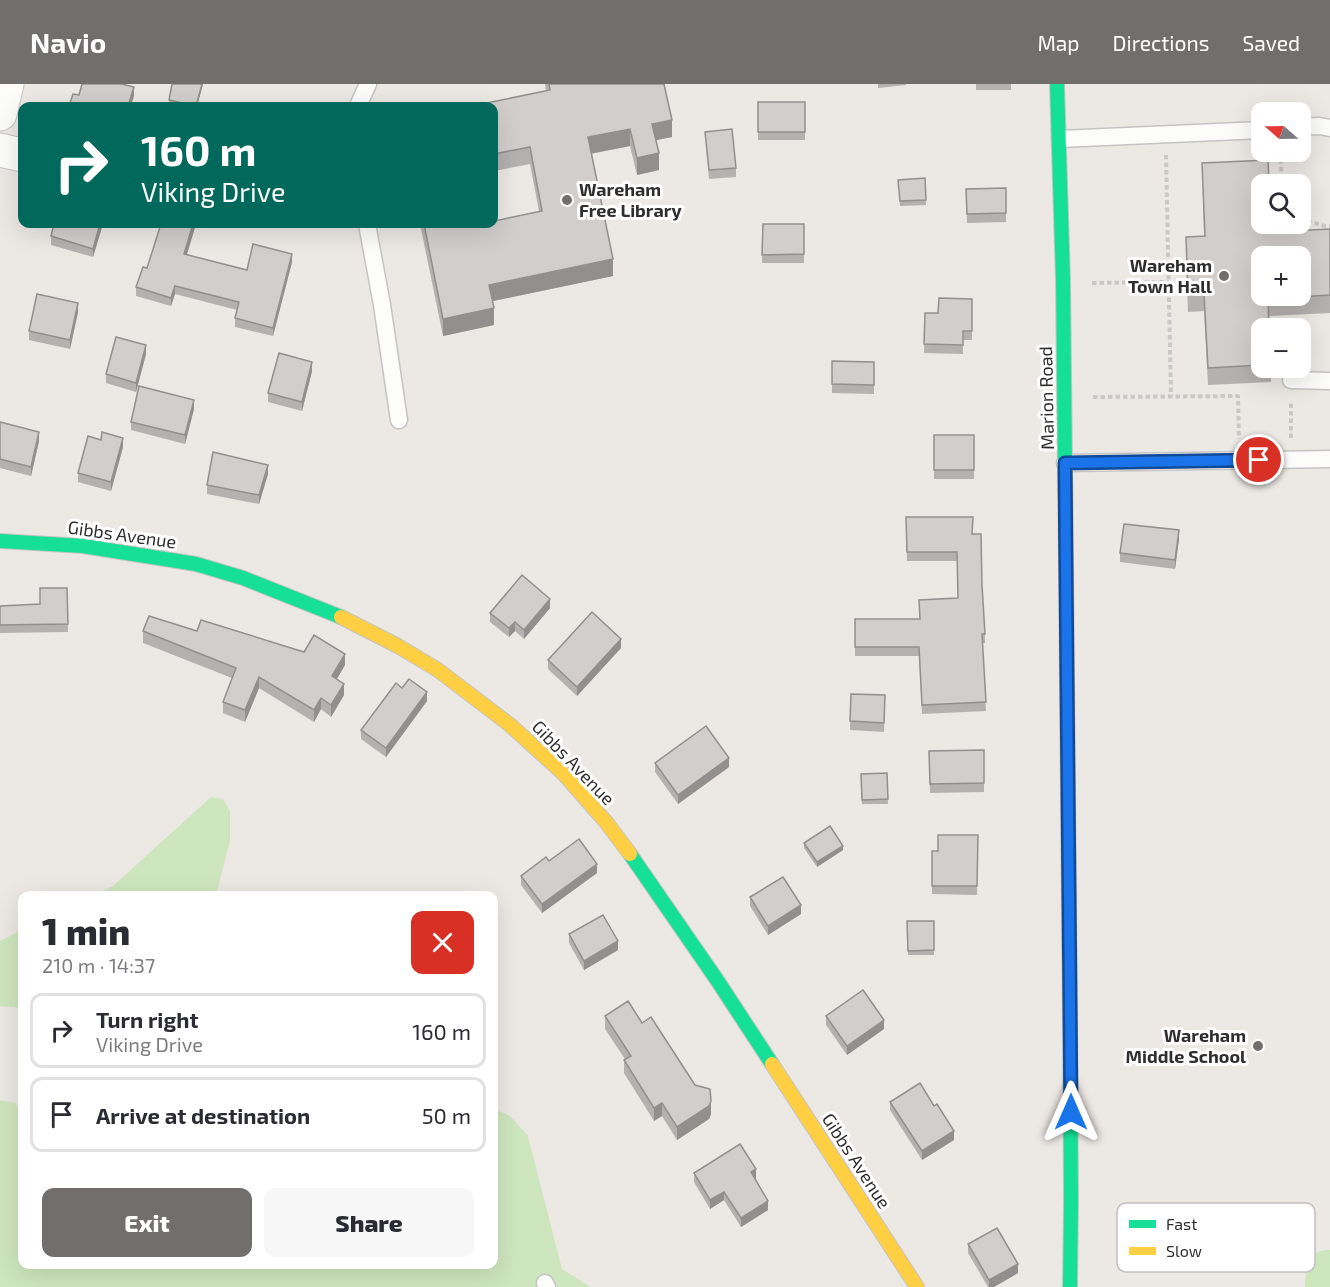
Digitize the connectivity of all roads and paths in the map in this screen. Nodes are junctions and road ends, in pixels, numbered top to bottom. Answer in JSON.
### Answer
{"nodes":[{"id":1,"x":7,"y":84,"type":"edge"},
{"id":2,"x":368,"y":84,"type":"edge"},
{"id":3,"x":1057,"y":84,"type":"edge"},
{"id":4,"x":360,"y":102,"type":"edge"},
{"id":5,"x":0,"y":114,"type":"edge"},
{"id":6,"x":1311,"y":126,"type":"edge"},
{"id":7,"x":1330,"y":128,"type":"edge"},
{"id":8,"x":1251,"y":130,"type":"edge"},
{"id":9,"x":1060,"y":139,"type":"junction"},
{"id":10,"x":0,"y":150,"type":"edge"},
{"id":11,"x":1166,"y":151,"type":"dead end"},
{"id":12,"x":18,"y":154,"type":"edge"},
{"id":13,"x":1311,"y":222,"type":"edge"},
{"id":14,"x":1330,"y":226,"type":"edge"},
{"id":15,"x":368,"y":228,"type":"edge"},
{"id":16,"x":1169,"y":282,"type":"junction"},
{"id":17,"x":1092,"y":283,"type":"dead end"},
{"id":18,"x":1291,"y":380,"type":"joint"},
{"id":19,"x":1330,"y":381,"type":"edge"},
{"id":20,"x":1171,"y":397,"type":"junction"},
{"id":21,"x":1084,"y":398,"type":"dead end"},
{"id":22,"x":399,"y":420,"type":"dead end"},
{"id":23,"x":1291,"y":442,"type":"dead end"},
{"id":24,"x":1239,"y":443,"type":"dead end"},
{"id":25,"x":1330,"y":459,"type":"edge"},
{"id":26,"x":1065,"y":463,"type":"junction"},
{"id":27,"x":0,"y":541,"type":"edge"},
{"id":28,"x":910,"y":1285,"type":"edge"},
{"id":29,"x":1070,"y":1287,"type":"edge"}],
"edges":[{"from":1,"to":5,"type":"street"},
{"from":2,"to":4,"type":"lane"},
{"from":3,"to":9,"type":"main road","name":"Marion Road"},
{"from":6,"to":7,"type":"lane"},
{"from":8,"to":9,"type":"lane"},
{"from":9,"to":26,"type":"main road","name":"Marion Road"},
{"from":10,"to":12,"type":"street"},
{"from":11,"to":16,"type":"path"},
{"from":13,"to":14,"type":"path"},
{"from":15,"to":22,"type":"lane"},
{"from":16,"to":17,"type":"path"},
{"from":16,"to":20,"type":"path"},
{"from":18,"to":19,"type":"lane"},
{"from":18,"to":23,"type":"path"},
{"from":20,"to":21,"type":"path"},
{"from":20,"to":24,"type":"path"},
{"from":25,"to":26,"type":"lane"},
{"from":26,"to":29,"type":"main road","name":"Marion Road"},
{"from":27,"to":28,"type":"main road","name":"Gibbs Avenue"}]}
